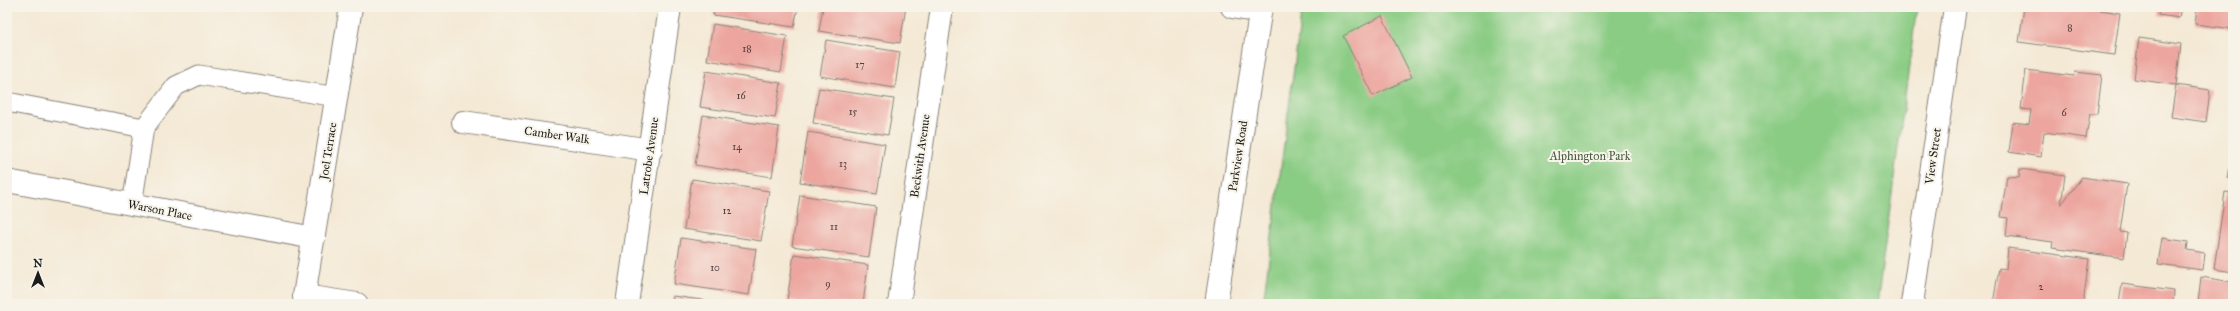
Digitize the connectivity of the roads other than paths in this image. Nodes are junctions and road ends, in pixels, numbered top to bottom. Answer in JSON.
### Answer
{"nodes":[{"id":1,"x":351,"y":7,"type":"edge"},
{"id":2,"x":670,"y":7,"type":"edge"},
{"id":3,"x":942,"y":7,"type":"edge"},
{"id":4,"x":1232,"y":7,"type":"edge"},
{"id":5,"x":1954,"y":7,"type":"edge"},
{"id":6,"x":1261,"y":9,"type":"edge"},
{"id":7,"x":337,"y":97,"type":"junction"},
{"id":8,"x":7,"y":102,"type":"edge"},
{"id":9,"x":463,"y":122,"type":"dead end"},
{"id":10,"x":144,"y":128,"type":"junction"},
{"id":11,"x":651,"y":150,"type":"junction"},
{"id":12,"x":7,"y":181,"type":"edge"},
{"id":13,"x":132,"y":205,"type":"junction"},
{"id":14,"x":314,"y":238,"type":"junction"},
{"id":15,"x":357,"y":304,"type":"edge"},
{"id":16,"x":627,"y":304,"type":"edge"},
{"id":17,"x":899,"y":304,"type":"edge"},
{"id":18,"x":1216,"y":304,"type":"edge"},
{"id":19,"x":1912,"y":304,"type":"edge"}],
"edges":[{"from":1,"to":7,"type":"street","name":"Joel Terrace"},
{"from":2,"to":11,"type":"street","name":"Latrobe Avenue"},
{"from":3,"to":17,"type":"street","name":"Beckwith Avenue"},
{"from":4,"to":6,"type":"street"},
{"from":5,"to":19,"type":"street","name":"View Street"},
{"from":6,"to":18,"type":"street","name":"Parkview Road"},
{"from":7,"to":10,"type":"lane"},
{"from":7,"to":14,"type":"street","name":"Joel Terrace"},
{"from":8,"to":10,"type":"lane"},
{"from":9,"to":11,"type":"street","name":"Camber Walk"},
{"from":10,"to":13,"type":"lane"},
{"from":11,"to":16,"type":"street","name":"Latrobe Avenue"},
{"from":12,"to":13,"type":"street","name":"Warson Place"},
{"from":13,"to":14,"type":"street","name":"Warson Place"},
{"from":14,"to":15,"type":"street","name":"Joel Terrace"}]}
